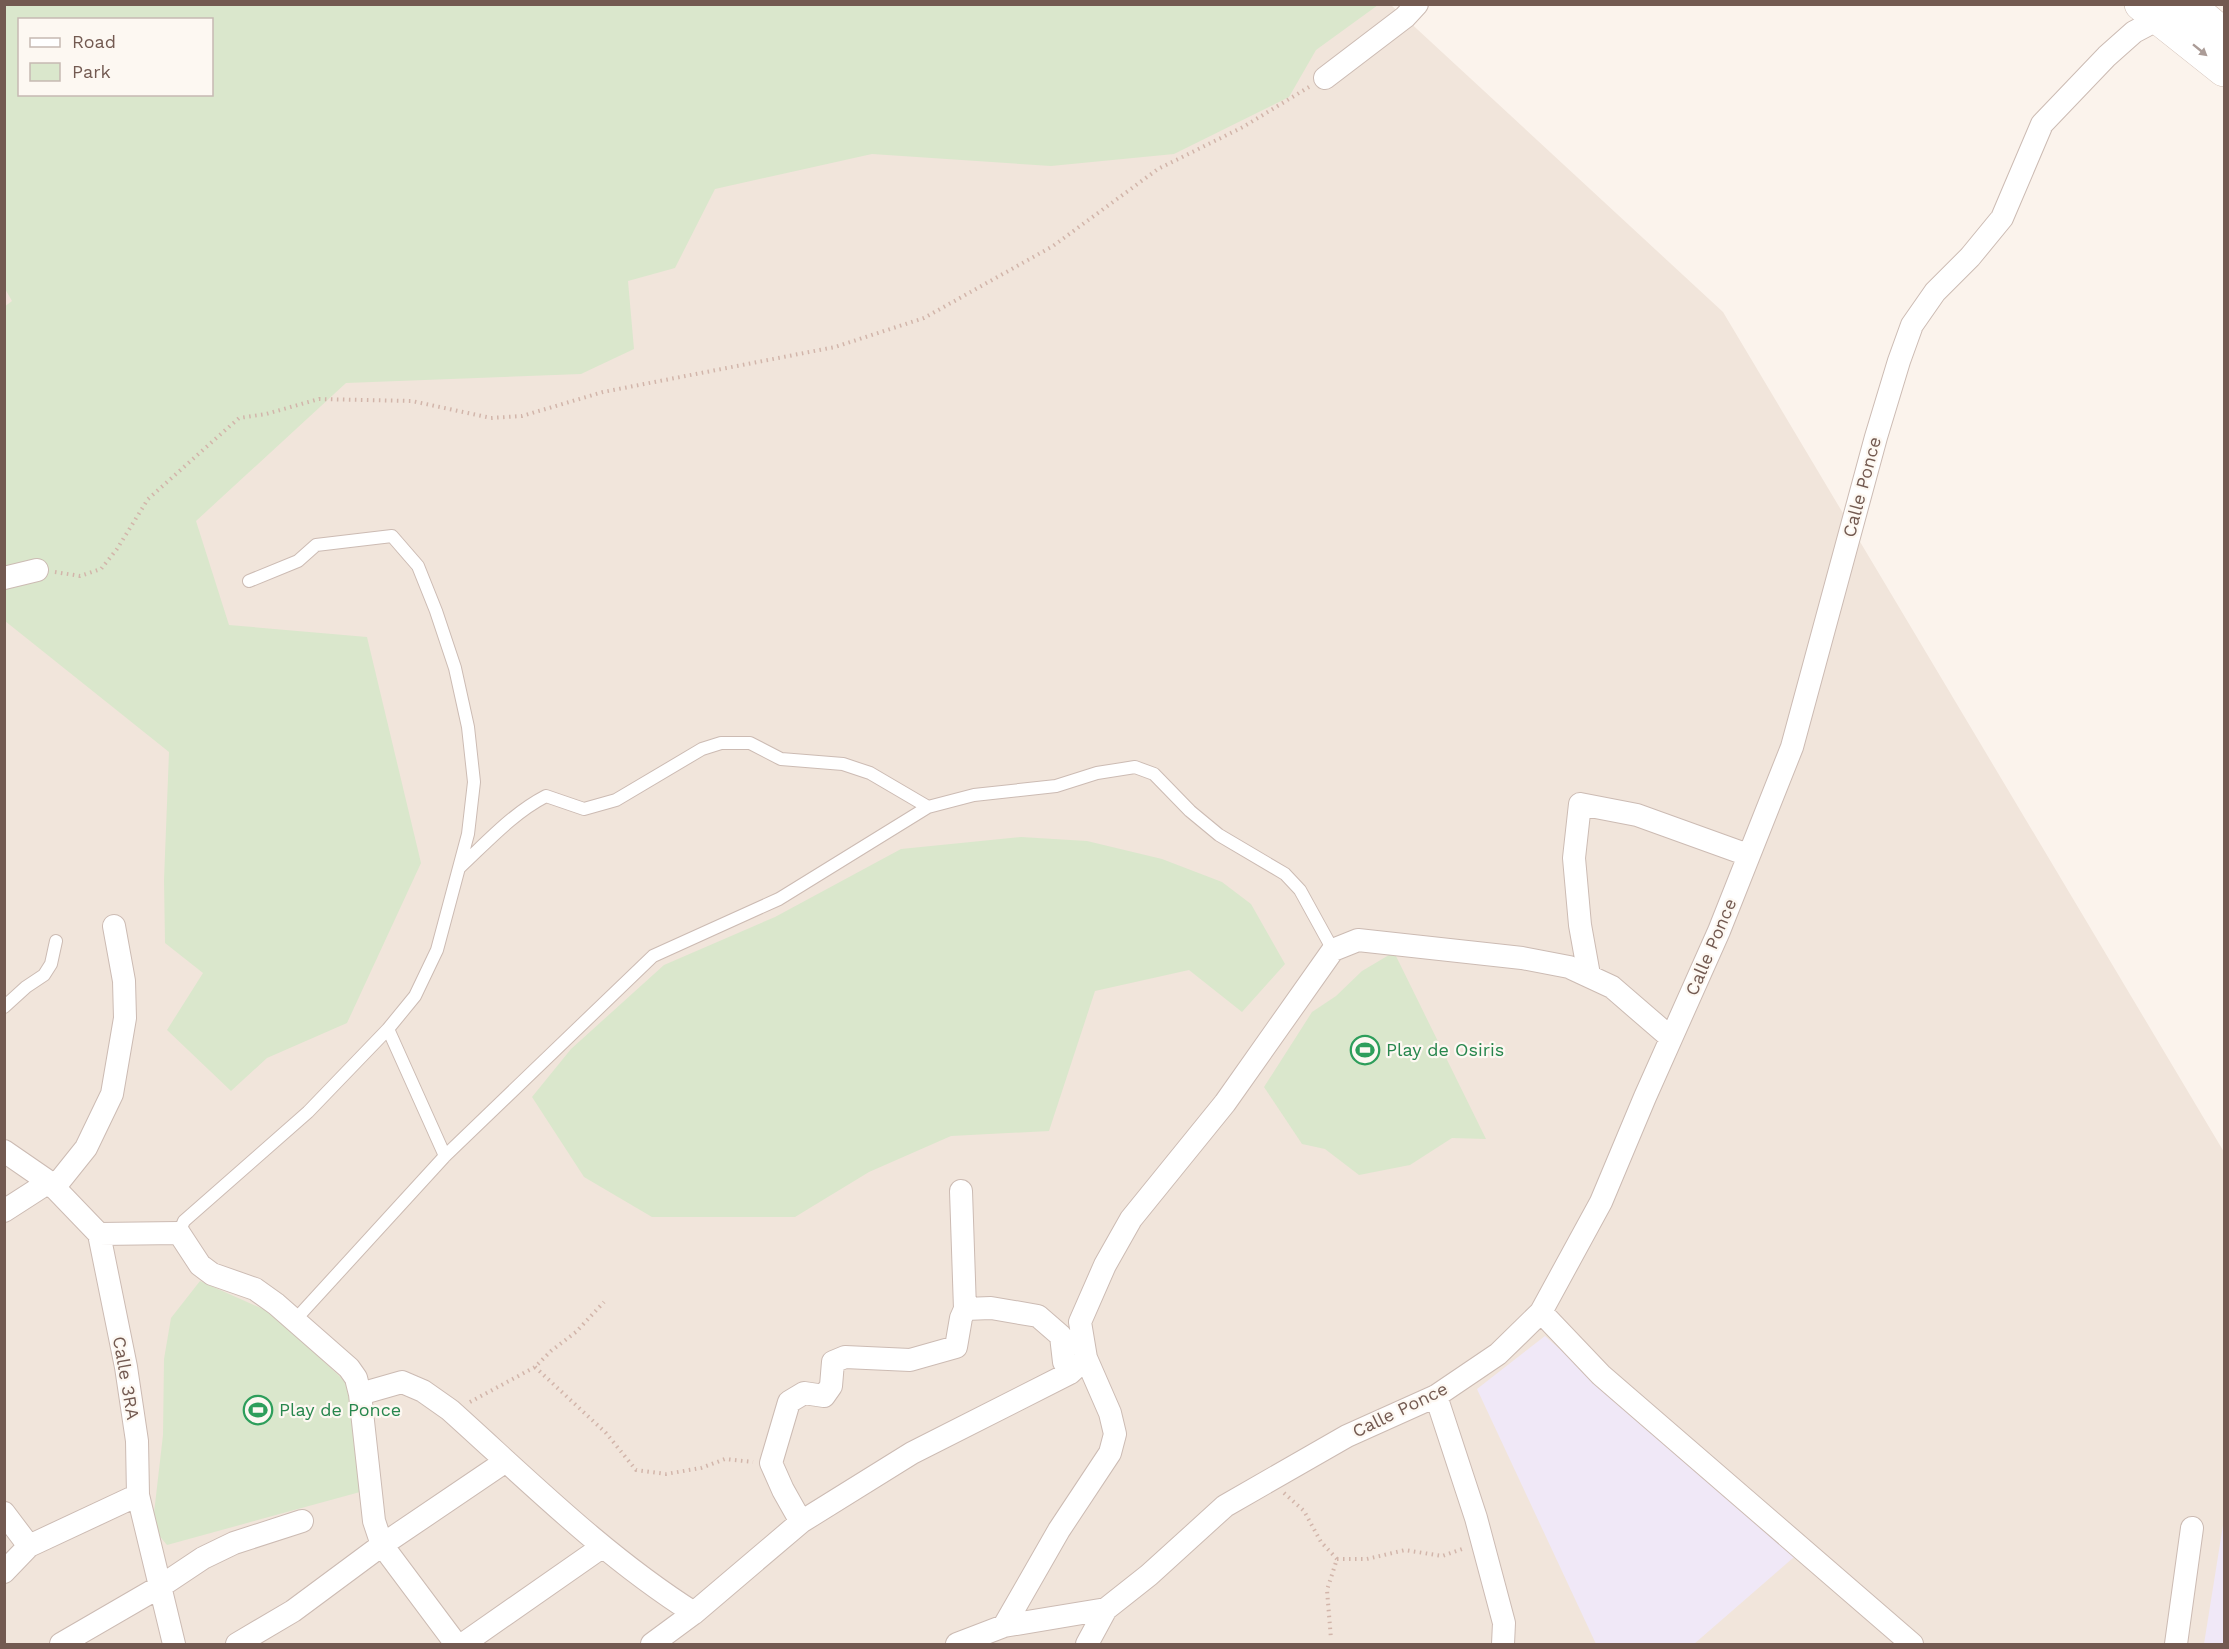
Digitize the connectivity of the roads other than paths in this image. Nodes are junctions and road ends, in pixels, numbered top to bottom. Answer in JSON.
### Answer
{"nodes":[{"id":1,"x":1417,"y":4,"type":"edge"},
{"id":2,"x":2169,"y":8,"type":"edge"},
{"id":3,"x":2224,"y":35,"type":"edge"},
{"id":4,"x":2224,"y":70,"type":"edge"},
{"id":5,"x":1325,"y":78,"type":"road end"},
{"id":6,"x":37,"y":570,"type":"road end"},
{"id":7,"x":4,"y":578,"type":"edge"},
{"id":8,"x":249,"y":581,"type":"dead end"},
{"id":9,"x":928,"y":807,"type":"junction"},
{"id":10,"x":1748,"y":855,"type":"junction"},
{"id":11,"x":458,"y":869,"type":"junction"},
{"id":12,"x":114,"y":926,"type":"dead end"},
{"id":13,"x":56,"y":941,"type":"dead end"},
{"id":14,"x":1333,"y":950,"type":"junction"},
{"id":15,"x":1588,"y":975,"type":"junction"},
{"id":16,"x":4,"y":1006,"type":"edge"},
{"id":17,"x":388,"y":1029,"type":"junction"},
{"id":18,"x":1671,"y":1038,"type":"junction"},
{"id":19,"x":4,"y":1151,"type":"edge"},
{"id":20,"x":445,"y":1156,"type":"junction"},
{"id":21,"x":51,"y":1185,"type":"junction"},
{"id":22,"x":961,"y":1191,"type":"dead end"},
{"id":23,"x":4,"y":1211,"type":"edge"},
{"id":24,"x":179,"y":1233,"type":"junction"},
{"id":25,"x":99,"y":1234,"type":"junction"},
{"id":26,"x":965,"y":1310,"type":"junction"},
{"id":27,"x":1541,"y":1312,"type":"junction"},
{"id":28,"x":295,"y":1320,"type":"junction"},
{"id":29,"x":1078,"y":1365,"type":"junction"},
{"id":30,"x":360,"y":1394,"type":"junction"},
{"id":31,"x":1436,"y":1396,"type":"junction"},
{"id":32,"x":506,"y":1461,"type":"junction"},
{"id":33,"x":138,"y":1495,"type":"junction"},
{"id":34,"x":4,"y":1514,"type":"edge"},
{"id":35,"x":302,"y":1521,"type":"dead end"},
{"id":36,"x":801,"y":1522,"type":"junction"},
{"id":37,"x":2192,"y":1528,"type":"dead end"},
{"id":38,"x":382,"y":1545,"type":"junction"},
{"id":39,"x":29,"y":1546,"type":"junction"},
{"id":40,"x":602,"y":1547,"type":"junction"},
{"id":41,"x":4,"y":1572,"type":"edge"},
{"id":42,"x":161,"y":1586,"type":"junction"},
{"id":43,"x":1106,"y":1609,"type":"junction"},
{"id":44,"x":694,"y":1613,"type":"junction"},
{"id":45,"x":1004,"y":1626,"type":"junction"},
{"id":46,"x":61,"y":1644,"type":"edge"},
{"id":47,"x":174,"y":1644,"type":"edge"},
{"id":48,"x":237,"y":1644,"type":"edge"},
{"id":49,"x":456,"y":1644,"type":"edge"},
{"id":50,"x":463,"y":1644,"type":"edge"},
{"id":51,"x":652,"y":1644,"type":"edge"},
{"id":52,"x":957,"y":1644,"type":"edge"},
{"id":53,"x":1087,"y":1644,"type":"edge"},
{"id":54,"x":1503,"y":1644,"type":"edge"},
{"id":55,"x":1912,"y":1644,"type":"edge"},
{"id":56,"x":2176,"y":1644,"type":"edge"}],
"edges":[{"from":1,"to":5,"type":"street"},
{"from":2,"to":3,"type":"street"},
{"from":2,"to":4,"type":"street","one_way":true},
{"from":2,"to":10,"type":"street","name":"Calle Ponce"},
{"from":6,"to":7,"type":"street"},
{"from":8,"to":11,"type":"lane"},
{"from":9,"to":11,"type":"lane"},
{"from":9,"to":14,"type":"lane"},
{"from":9,"to":20,"type":"lane"},
{"from":10,"to":15,"type":"street"},
{"from":10,"to":18,"type":"street","name":"Calle Ponce"},
{"from":11,"to":17,"type":"lane"},
{"from":12,"to":21,"type":"street"},
{"from":13,"to":16,"type":"lane"},
{"from":14,"to":15,"type":"street"},
{"from":14,"to":29,"type":"street"},
{"from":15,"to":18,"type":"street"},
{"from":17,"to":20,"type":"lane"},
{"from":17,"to":24,"type":"lane"},
{"from":18,"to":27,"type":"street","name":"Calle Ponce"},
{"from":19,"to":21,"type":"street"},
{"from":20,"to":28,"type":"lane"},
{"from":21,"to":23,"type":"street"},
{"from":21,"to":25,"type":"street"},
{"from":22,"to":26,"type":"street"},
{"from":24,"to":25,"type":"street"},
{"from":24,"to":28,"type":"street"},
{"from":25,"to":33,"type":"street","name":"Calle 3RA"},
{"from":26,"to":29,"type":"street"},
{"from":26,"to":36,"type":"street"},
{"from":27,"to":31,"type":"street","name":"Calle Ponce"},
{"from":27,"to":55,"type":"street"},
{"from":28,"to":30,"type":"street"},
{"from":29,"to":36,"type":"street"},
{"from":29,"to":45,"type":"street"},
{"from":30,"to":32,"type":"street"},
{"from":30,"to":38,"type":"street"},
{"from":31,"to":43,"type":"street","name":"Calle Ponce"},
{"from":31,"to":54,"type":"street"},
{"from":32,"to":38,"type":"street"},
{"from":32,"to":40,"type":"street"},
{"from":33,"to":39,"type":"street"},
{"from":33,"to":42,"type":"street","name":"Calle 3RA"},
{"from":34,"to":39,"type":"street"},
{"from":35,"to":42,"type":"street"},
{"from":36,"to":44,"type":"street"},
{"from":37,"to":56,"type":"street"},
{"from":38,"to":48,"type":"street"},
{"from":38,"to":49,"type":"street"},
{"from":39,"to":41,"type":"street"},
{"from":40,"to":44,"type":"street"},
{"from":40,"to":50,"type":"street"},
{"from":42,"to":46,"type":"street"},
{"from":42,"to":47,"type":"street","name":"Calle 3RA"},
{"from":43,"to":45,"type":"street","name":"Calle Ponce"},
{"from":43,"to":53,"type":"street"},
{"from":44,"to":51,"type":"street"},
{"from":45,"to":52,"type":"street","name":"Calle Ponce"}]}
